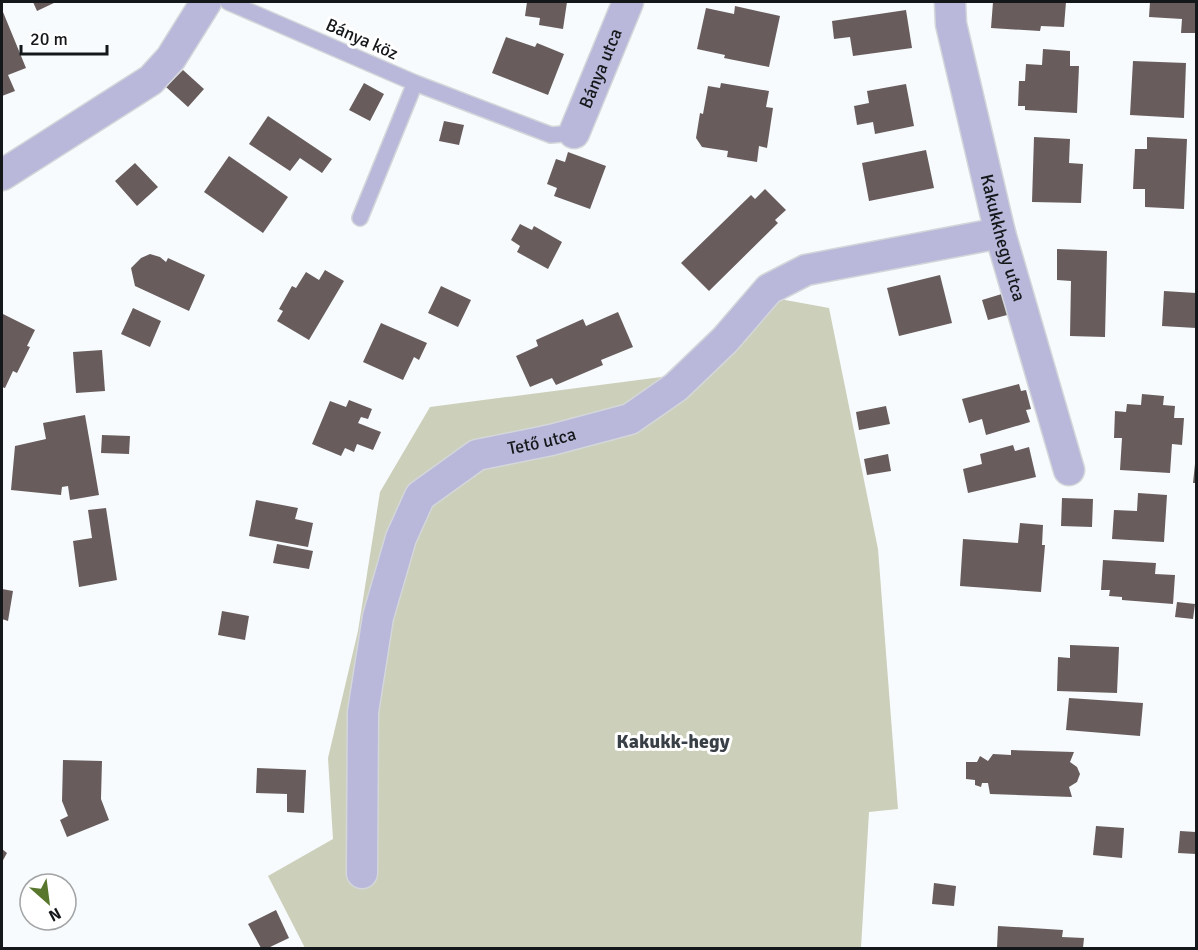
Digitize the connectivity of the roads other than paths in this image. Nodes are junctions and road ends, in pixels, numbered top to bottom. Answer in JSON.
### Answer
{"nodes":[{"id":1,"x":206,"y":2,"type":"edge"},
{"id":2,"x":228,"y":2,"type":"edge"},
{"id":3,"x":628,"y":2,"type":"edge"},
{"id":4,"x":950,"y":2,"type":"edge"},
{"id":5,"x":415,"y":83,"type":"junction"},
{"id":6,"x":574,"y":134,"type":"joint"},
{"id":7,"x":2,"y":175,"type":"edge"},
{"id":8,"x":360,"y":218,"type":"dead end"},
{"id":9,"x":1000,"y":233,"type":"junction"},
{"id":10,"x":1069,"y":470,"type":"dead end"},
{"id":11,"x":362,"y":873,"type":"dead end"}],
"edges":[{"from":1,"to":7,"type":"street"},
{"from":2,"to":5,"type":"lane","name":"Bánya köz"},
{"from":3,"to":6,"type":"street","name":"Bánya utca"},
{"from":4,"to":9,"type":"street","name":"Kakukkhegy utca"},
{"from":5,"to":6,"type":"lane","name":"Bánya köz"},
{"from":5,"to":8,"type":"lane"},
{"from":9,"to":10,"type":"street","name":"Kakukkhegy utca"},
{"from":9,"to":11,"type":"street","name":"Tető utca"}]}
